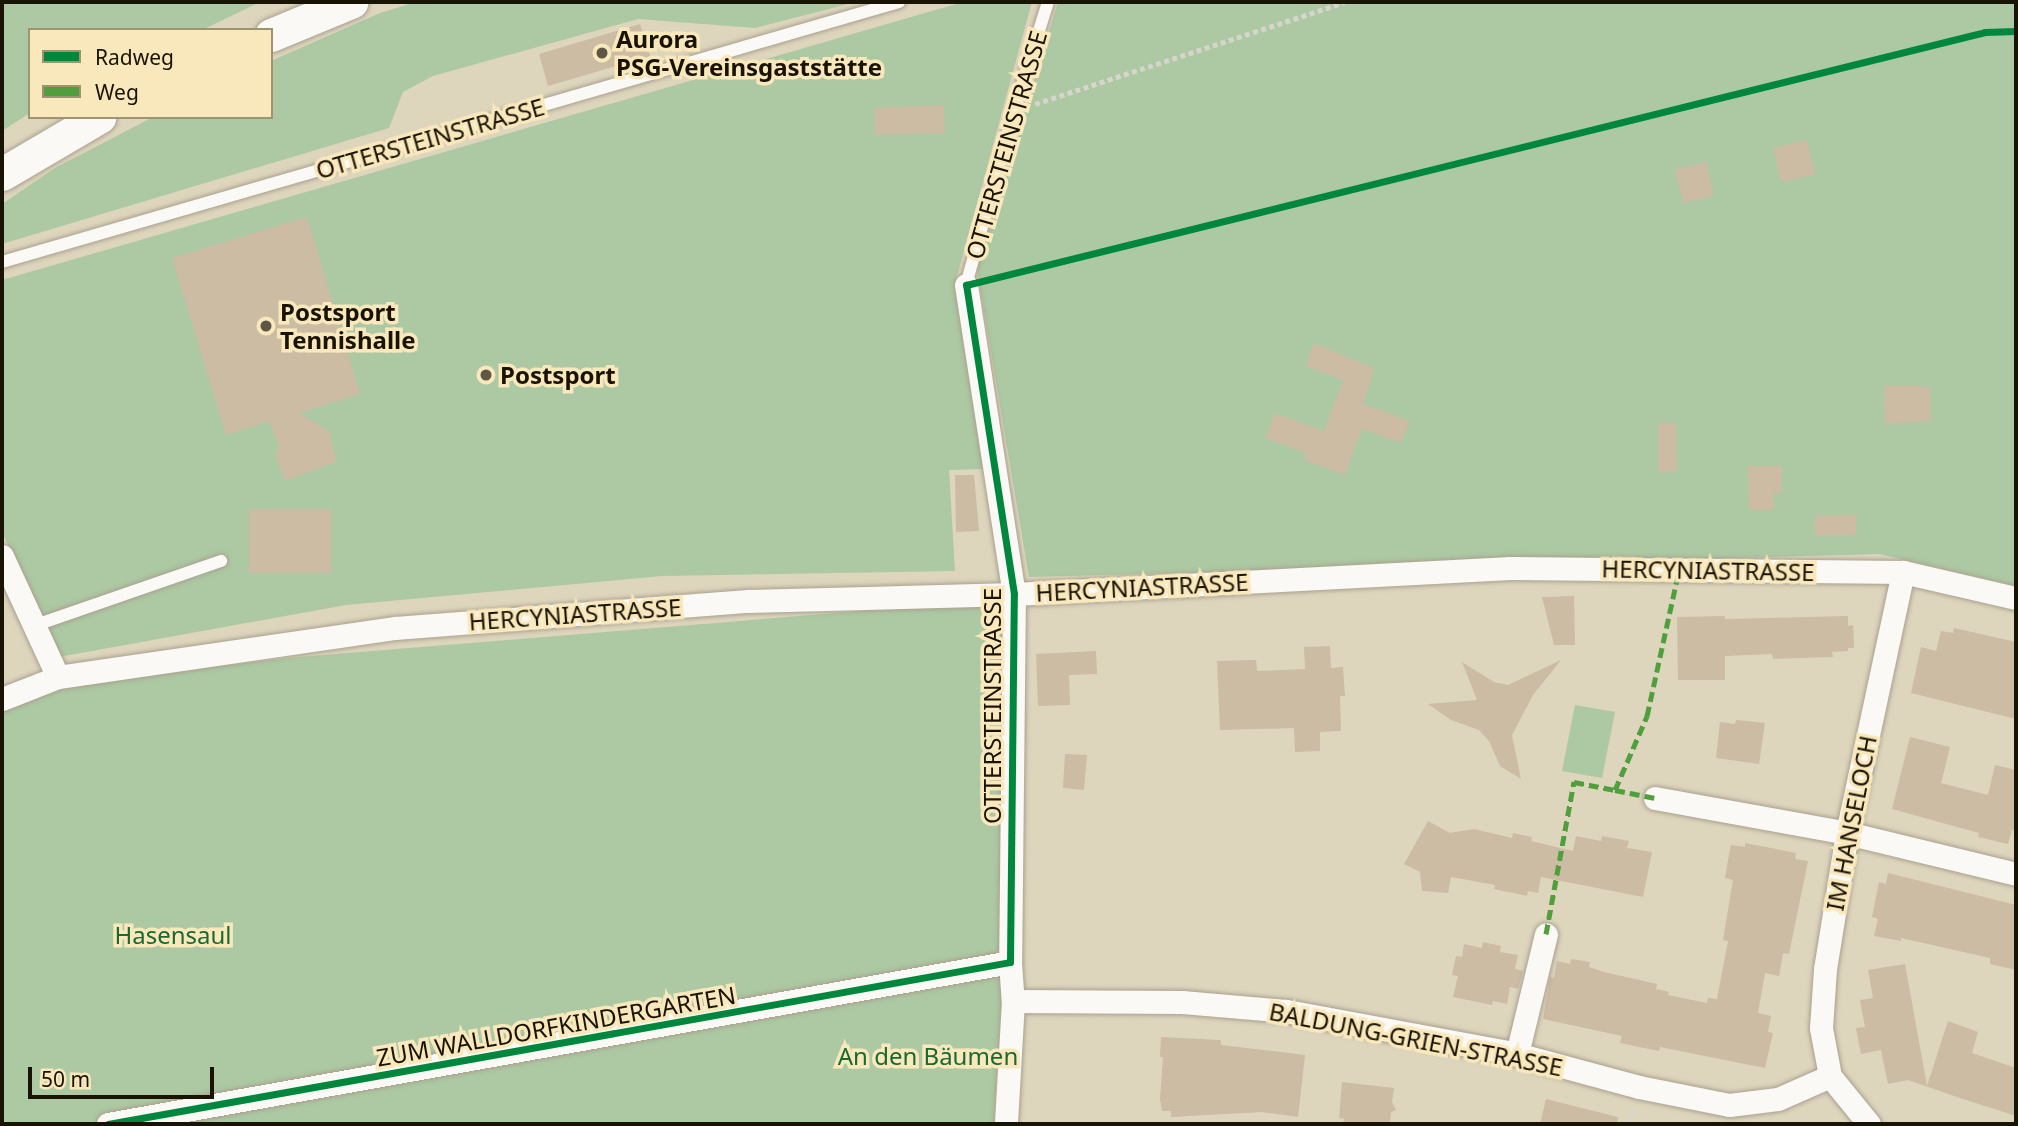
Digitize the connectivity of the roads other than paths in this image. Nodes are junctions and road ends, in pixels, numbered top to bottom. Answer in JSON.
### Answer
{"nodes":[{"id":1,"x":351,"y":2,"type":"edge"},
{"id":2,"x":899,"y":2,"type":"edge"},
{"id":3,"x":1048,"y":2,"type":"edge"},
{"id":4,"x":273,"y":33,"type":"edge"},
{"id":5,"x":96,"y":119,"type":"edge"},
{"id":6,"x":2,"y":174,"type":"edge"},
{"id":7,"x":2,"y":262,"type":"edge"},
{"id":8,"x":966,"y":285,"type":"joint"},
{"id":9,"x":2,"y":556,"type":"edge"},
{"id":10,"x":221,"y":561,"type":"dead end"},
{"id":11,"x":1903,"y":572,"type":"junction"},
{"id":12,"x":1014,"y":594,"type":"junction"},
{"id":13,"x":2016,"y":598,"type":"edge"},
{"id":14,"x":36,"y":625,"type":"junction"},
{"id":15,"x":58,"y":677,"type":"junction"},
{"id":16,"x":2,"y":699,"type":"edge"},
{"id":17,"x":1655,"y":798,"type":"dead end"},
{"id":18,"x":1847,"y":833,"type":"junction"},
{"id":19,"x":2016,"y":874,"type":"edge"},
{"id":20,"x":1546,"y":934,"type":"dead end"},
{"id":21,"x":1010,"y":962,"type":"junction"},
{"id":22,"x":1013,"y":1001,"type":"junction"},
{"id":23,"x":1517,"y":1054,"type":"junction"},
{"id":24,"x":1829,"y":1076,"type":"junction"},
{"id":25,"x":108,"y":1124,"type":"edge"},
{"id":26,"x":1006,"y":1124,"type":"edge"},
{"id":27,"x":1869,"y":1124,"type":"edge"}],
"edges":[{"from":1,"to":4,"type":"main road"},
{"from":2,"to":7,"type":"lane","name":"OTTERSTEINSTRASSE"},
{"from":3,"to":8,"type":"lane","name":"OTTERSTEINSTRASSE"},
{"from":5,"to":6,"type":"main road"},
{"from":8,"to":12,"type":"street","name":"OTTERSTEINSTRASSE"},
{"from":9,"to":14,"type":"street"},
{"from":10,"to":14,"type":"lane"},
{"from":11,"to":12,"type":"street","name":"HERCYNIASTRASSE"},
{"from":11,"to":13,"type":"street","name":"HERCYNIASTRASSE"},
{"from":11,"to":18,"type":"street","name":"IM HANSELOCH"},
{"from":12,"to":15,"type":"street","name":"HERCYNIASTRASSE"},
{"from":12,"to":21,"type":"street","name":"OTTERSTEINSTRASSE"},
{"from":14,"to":15,"type":"street"},
{"from":15,"to":16,"type":"street","name":"HERCYNIASTRASSE"},
{"from":17,"to":18,"type":"street"},
{"from":18,"to":19,"type":"street"},
{"from":18,"to":24,"type":"street","name":"IM HANSELOCH"},
{"from":20,"to":23,"type":"street"},
{"from":21,"to":22,"type":"street","name":"OTTERSTEINSTRASSE"},
{"from":21,"to":25,"type":"street","name":"ZUM WALLDORFKINDERGARTEN"},
{"from":22,"to":23,"type":"street","name":"BALDUNG-GRIEN-STRASSE"},
{"from":22,"to":26,"type":"street","name":"OTTERSTEINSTRASSE"},
{"from":23,"to":24,"type":"street","name":"BALDUNG-GRIEN-STRASSE"},
{"from":24,"to":27,"type":"street"}]}
